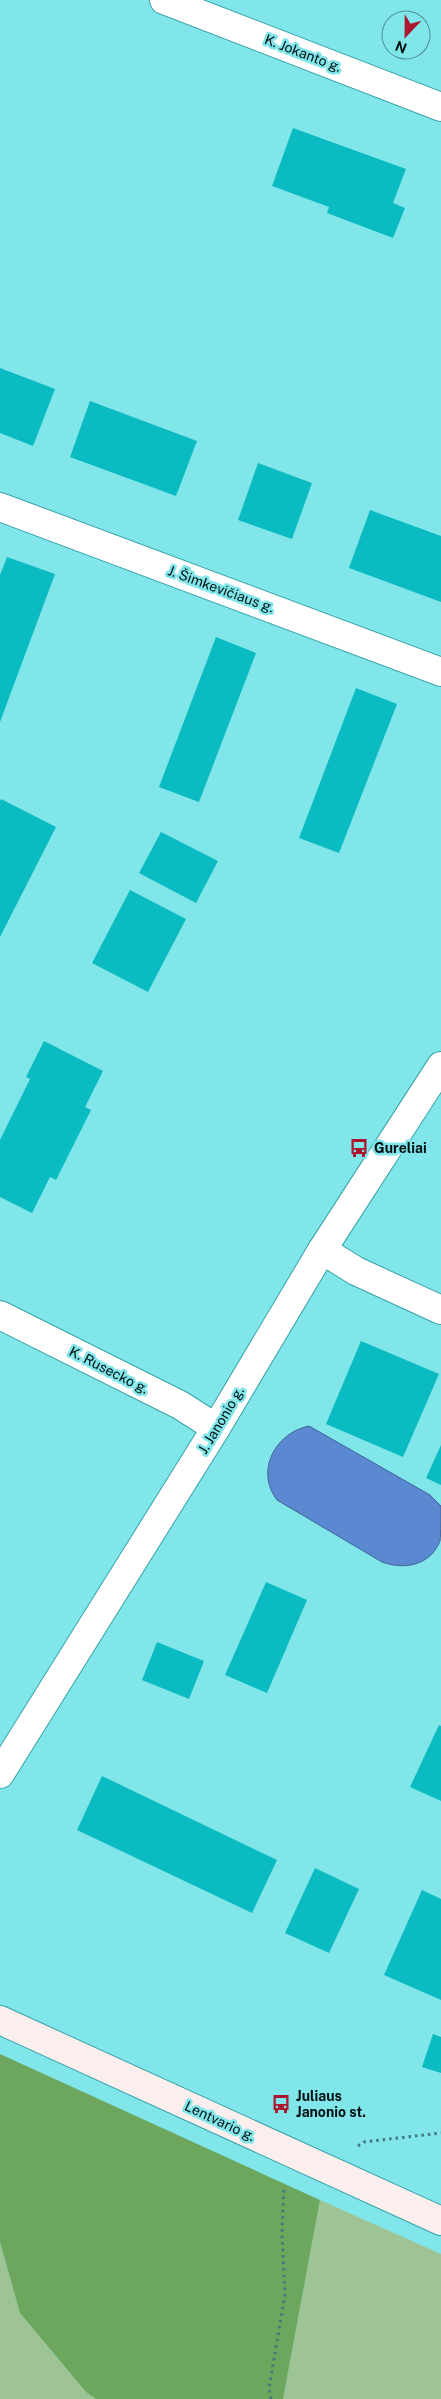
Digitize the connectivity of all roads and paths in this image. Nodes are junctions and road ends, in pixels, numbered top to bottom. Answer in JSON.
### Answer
{"nodes":[{"id":1,"x":164,"y":0,"type":"edge"},
{"id":2,"x":441,"y":108,"type":"edge"},
{"id":3,"x":0,"y":507,"type":"edge"},
{"id":4,"x":441,"y":672,"type":"edge"},
{"id":5,"x":441,"y":1066,"type":"edge"},
{"id":6,"x":322,"y":1250,"type":"junction"},
{"id":7,"x":441,"y":1310,"type":"edge"},
{"id":8,"x":0,"y":1315,"type":"edge"},
{"id":9,"x":216,"y":1428,"type":"junction"},
{"id":10,"x":0,"y":1774,"type":"edge"},
{"id":11,"x":0,"y":2020,"type":"edge"},
{"id":12,"x":441,"y":2133,"type":"edge"},
{"id":13,"x":285,"y":2151,"type":"junction"},
{"id":14,"x":322,"y":2168,"type":"junction"},
{"id":15,"x":441,"y":2221,"type":"edge"},
{"id":16,"x":271,"y":2399,"type":"edge"}],
"edges":[{"from":1,"to":2,"type":"street","name":"K. Jokanto g."},
{"from":3,"to":4,"type":"street","name":"J. Šimkevičiaus g."},
{"from":5,"to":6,"type":"street","name":"J. Janonio g."},
{"from":6,"to":7,"type":"street"},
{"from":6,"to":9,"type":"street","name":"J. Janonio g."},
{"from":8,"to":9,"type":"street","name":"K. Rusecko g."},
{"from":9,"to":10,"type":"street","name":"J. Janonio g."},
{"from":11,"to":13,"type":"main road","name":"Lentvario g."},
{"from":12,"to":14,"type":"path"},
{"from":13,"to":14,"type":"main road","name":"Lentvario g."},
{"from":13,"to":16,"type":"path"},
{"from":14,"to":15,"type":"main road","name":"Lentvario g."}]}
